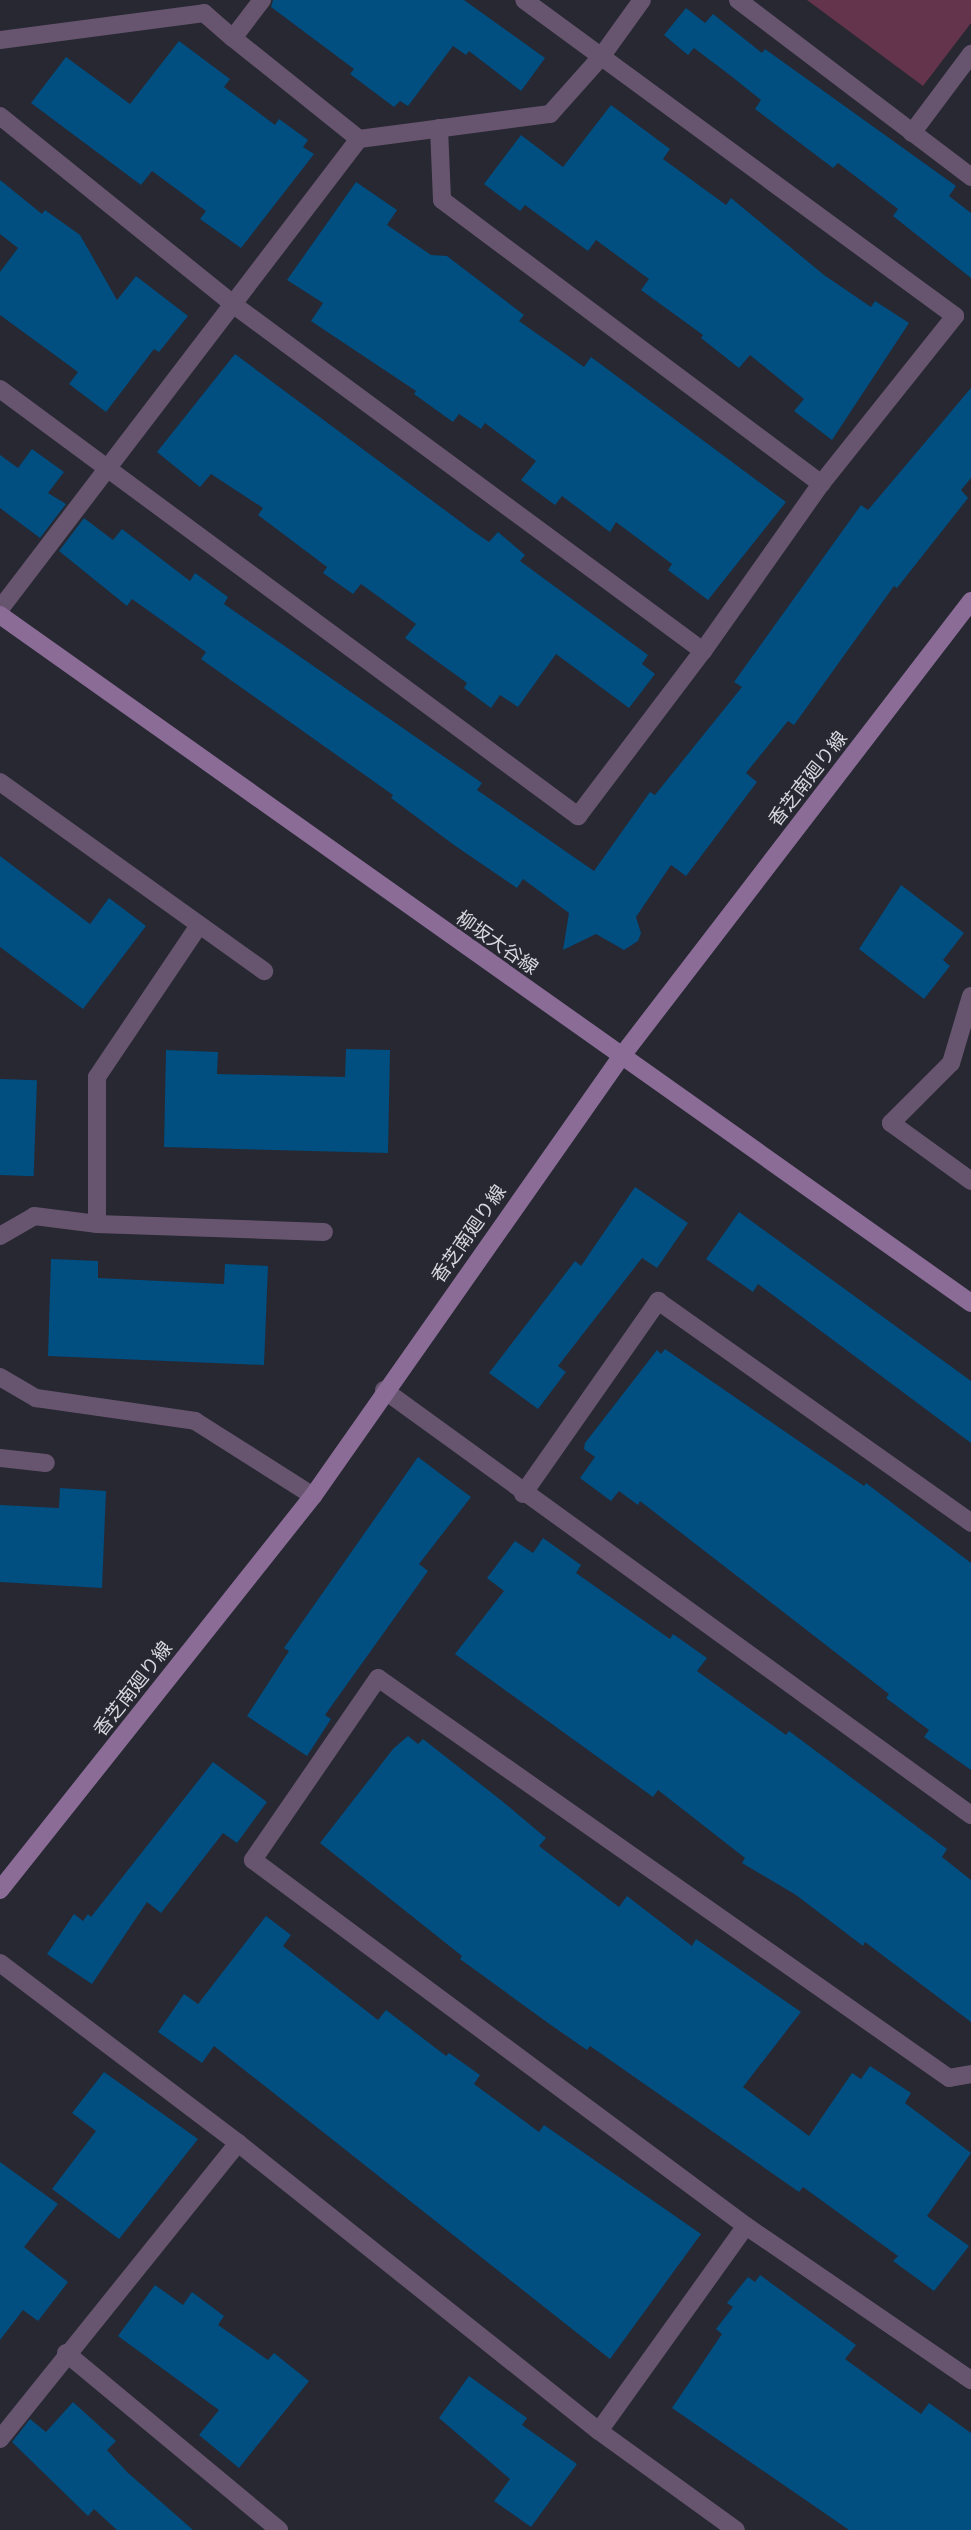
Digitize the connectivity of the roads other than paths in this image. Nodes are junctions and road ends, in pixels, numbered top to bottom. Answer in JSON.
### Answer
{"nodes":[{"id":1,"x":262,"y":0,"type":"edge"},
{"id":2,"x":524,"y":0,"type":"edge"},
{"id":3,"x":642,"y":0,"type":"edge"},
{"id":4,"x":738,"y":0,"type":"edge"},
{"id":5,"x":233,"y":38,"type":"junction"},
{"id":6,"x":0,"y":40,"type":"edge"},
{"id":7,"x":971,"y":54,"type":"edge"},
{"id":8,"x":601,"y":57,"type":"junction"},
{"id":9,"x":0,"y":116,"type":"edge"},
{"id":10,"x":439,"y":128,"type":"junction"},
{"id":11,"x":912,"y":133,"type":"junction"},
{"id":12,"x":359,"y":139,"type":"junction"},
{"id":13,"x":971,"y":177,"type":"edge"},
{"id":14,"x":234,"y":305,"type":"junction"},
{"id":15,"x":0,"y":389,"type":"edge"},
{"id":16,"x":107,"y":471,"type":"junction"},
{"id":17,"x":821,"y":484,"type":"junction"},
{"id":18,"x":971,"y":601,"type":"edge"},
{"id":19,"x":0,"y":609,"type":"edge"},
{"id":20,"x":0,"y":615,"type":"edge"},
{"id":21,"x":703,"y":651,"type":"junction"},
{"id":22,"x":0,"y":782,"type":"edge"},
{"id":23,"x":197,"y":928,"type":"junction"},
{"id":24,"x":264,"y":971,"type":"dead end"},
{"id":25,"x":971,"y":996,"type":"edge"},
{"id":26,"x":621,"y":1057,"type":"junction"},
{"id":27,"x":971,"y":1181,"type":"edge"},
{"id":28,"x":97,"y":1224,"type":"junction"},
{"id":29,"x":324,"y":1232,"type":"dead end"},
{"id":30,"x":0,"y":1236,"type":"edge"},
{"id":31,"x":971,"y":1303,"type":"edge"},
{"id":32,"x":0,"y":1377,"type":"edge"},
{"id":33,"x":384,"y":1390,"type":"junction"},
{"id":34,"x":0,"y":1458,"type":"edge"},
{"id":35,"x":46,"y":1463,"type":"dead end"},
{"id":36,"x":523,"y":1494,"type":"junction"},
{"id":37,"x":313,"y":1496,"type":"junction"},
{"id":38,"x":971,"y":1524,"type":"edge"},
{"id":39,"x":971,"y":1815,"type":"edge"},
{"id":40,"x":0,"y":1890,"type":"edge"},
{"id":41,"x":0,"y":1963,"type":"edge"},
{"id":42,"x":971,"y":2074,"type":"edge"},
{"id":43,"x":238,"y":2143,"type":"junction"},
{"id":44,"x":746,"y":2226,"type":"junction"},
{"id":45,"x":66,"y":2353,"type":"junction"},
{"id":46,"x":971,"y":2380,"type":"edge"},
{"id":47,"x":599,"y":2431,"type":"junction"},
{"id":48,"x":0,"y":2439,"type":"edge"},
{"id":49,"x":279,"y":2530,"type":"edge"},
{"id":50,"x":736,"y":2530,"type":"edge"}],
"edges":[{"from":1,"to":5,"type":"street"},
{"from":2,"to":8,"type":"street"},
{"from":3,"to":8,"type":"street"},
{"from":4,"to":11,"type":"street"},
{"from":5,"to":6,"type":"street"},
{"from":5,"to":12,"type":"street"},
{"from":7,"to":11,"type":"street"},
{"from":8,"to":10,"type":"street"},
{"from":8,"to":17,"type":"street"},
{"from":9,"to":14,"type":"street"},
{"from":10,"to":12,"type":"street"},
{"from":10,"to":17,"type":"street"},
{"from":11,"to":13,"type":"street"},
{"from":12,"to":14,"type":"street"},
{"from":14,"to":16,"type":"street"},
{"from":14,"to":21,"type":"street"},
{"from":15,"to":16,"type":"street"},
{"from":16,"to":19,"type":"street"},
{"from":16,"to":21,"type":"street"},
{"from":17,"to":21,"type":"street"},
{"from":18,"to":26,"type":"street","name":"香芝南廻り線"},
{"from":20,"to":26,"type":"street","name":"柳坂大谷線"},
{"from":22,"to":23,"type":"street"},
{"from":23,"to":24,"type":"street"},
{"from":23,"to":28,"type":"street"},
{"from":25,"to":27,"type":"street"},
{"from":26,"to":31,"type":"street","name":"柳坂大谷線"},
{"from":26,"to":33,"type":"street","name":"香芝南廻り線"},
{"from":28,"to":29,"type":"street"},
{"from":28,"to":30,"type":"street"},
{"from":32,"to":37,"type":"street"},
{"from":33,"to":36,"type":"street"},
{"from":33,"to":37,"type":"street","name":"香芝南廻り線"},
{"from":34,"to":35,"type":"street"},
{"from":36,"to":38,"type":"street"},
{"from":36,"to":39,"type":"street"},
{"from":37,"to":40,"type":"street","name":"香芝南廻り線"},
{"from":41,"to":43,"type":"street"},
{"from":42,"to":44,"type":"street"},
{"from":43,"to":45,"type":"street"},
{"from":43,"to":47,"type":"street"},
{"from":44,"to":46,"type":"street"},
{"from":44,"to":47,"type":"street"},
{"from":45,"to":48,"type":"street"},
{"from":45,"to":49,"type":"street"},
{"from":47,"to":50,"type":"street"}]}
